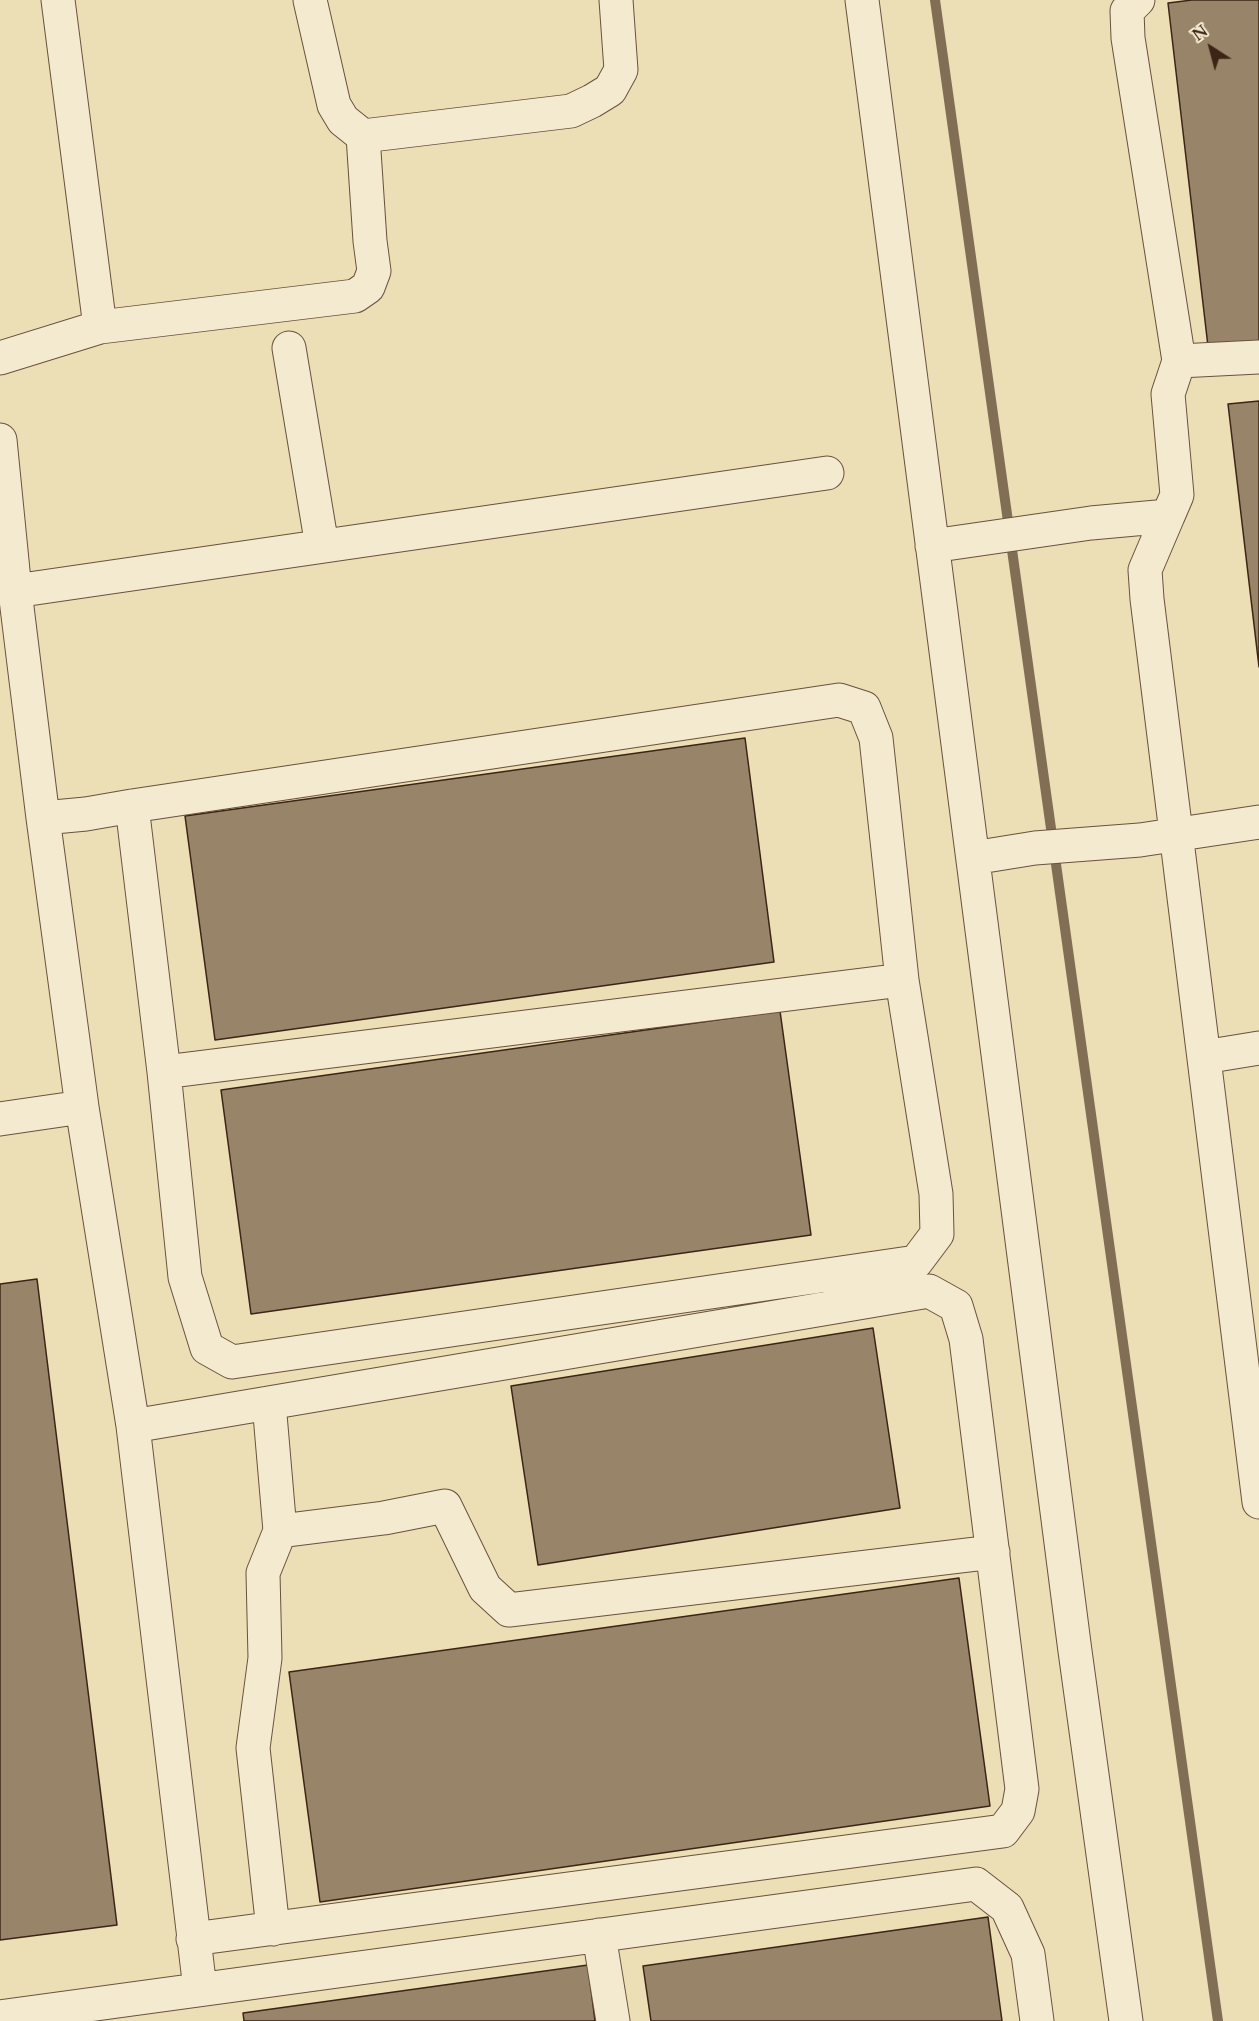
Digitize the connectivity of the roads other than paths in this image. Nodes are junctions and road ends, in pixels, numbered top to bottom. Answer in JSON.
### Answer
{"nodes":[{"id":1,"x":58,"y":0,"type":"edge"},
{"id":2,"x":310,"y":0,"type":"edge"},
{"id":3,"x":616,"y":0,"type":"edge"},
{"id":4,"x":862,"y":0,"type":"edge"},
{"id":5,"x":1138,"y":0,"type":"edge"},
{"id":6,"x":363,"y":136,"type":"junction"},
{"id":7,"x":100,"y":327,"type":"junction"},
{"id":8,"x":289,"y":348,"type":"dead end"},
{"id":9,"x":1259,"y":357,"type":"edge"},
{"id":10,"x":0,"y":358,"type":"edge"},
{"id":11,"x":1179,"y":361,"type":"junction"},
{"id":12,"x":0,"y":440,"type":"edge"},
{"id":13,"x":827,"y":473,"type":"dead end"},
{"id":14,"x":1168,"y":516,"type":"junction"},
{"id":15,"x":322,"y":546,"type":"junction"},
{"id":16,"x":932,"y":546,"type":"junction"},
{"id":17,"x":15,"y":591,"type":"junction"},
{"id":18,"x":132,"y":806,"type":"junction"},
{"id":19,"x":43,"y":818,"type":"junction"},
{"id":20,"x":1259,"y":822,"type":"edge"},
{"id":21,"x":1178,"y":835,"type":"junction"},
{"id":22,"x":972,"y":858,"type":"junction"},
{"id":23,"x":902,"y":980,"type":"junction"},
{"id":24,"x":1259,"y":1048,"type":"edge"},
{"id":25,"x":1204,"y":1057,"type":"junction"},
{"id":26,"x":164,"y":1071,"type":"junction"},
{"id":27,"x":82,"y":1107,"type":"junction"},
{"id":28,"x":0,"y":1119,"type":"edge"},
{"id":29,"x":1249,"y":1344,"type":"edge"},
{"id":30,"x":269,"y":1403,"type":"junction"},
{"id":31,"x":133,"y":1426,"type":"junction"},
{"id":32,"x":1259,"y":1502,"type":"edge"},
{"id":33,"x":280,"y":1531,"type":"junction"},
{"id":34,"x":993,"y":1552,"type":"junction"},
{"id":35,"x":273,"y":1929,"type":"junction"},
{"id":36,"x":599,"y":1935,"type":"junction"},
{"id":37,"x":194,"y":1940,"type":"junction"},
{"id":38,"x":200,"y":1989,"type":"junction"},
{"id":39,"x":164,"y":2008,"type":"edge"},
{"id":40,"x":0,"y":2017,"type":"edge"},
{"id":41,"x":613,"y":2021,"type":"edge"},
{"id":42,"x":1037,"y":2021,"type":"edge"},
{"id":43,"x":1126,"y":2021,"type":"edge"}],
"edges":[{"from":1,"to":7,"type":"street"},
{"from":2,"to":6,"type":"street"},
{"from":3,"to":6,"type":"street"},
{"from":4,"to":16,"type":"street"},
{"from":5,"to":11,"type":"street"},
{"from":6,"to":7,"type":"street"},
{"from":7,"to":10,"type":"street"},
{"from":8,"to":15,"type":"street"},
{"from":9,"to":11,"type":"street"},
{"from":11,"to":14,"type":"street"},
{"from":12,"to":17,"type":"street"},
{"from":13,"to":15,"type":"street"},
{"from":14,"to":16,"type":"street"},
{"from":14,"to":21,"type":"street"},
{"from":15,"to":17,"type":"street"},
{"from":16,"to":22,"type":"street"},
{"from":17,"to":19,"type":"street"},
{"from":18,"to":19,"type":"street"},
{"from":18,"to":23,"type":"street"},
{"from":18,"to":26,"type":"street"},
{"from":19,"to":27,"type":"street"},
{"from":20,"to":21,"type":"street"},
{"from":21,"to":22,"type":"street"},
{"from":21,"to":25,"type":"street"},
{"from":22,"to":43,"type":"street"},
{"from":23,"to":26,"type":"street"},
{"from":23,"to":26,"type":"street"},
{"from":24,"to":25,"type":"street"},
{"from":25,"to":29,"type":"street"},
{"from":27,"to":28,"type":"street"},
{"from":27,"to":31,"type":"street"},
{"from":29,"to":32,"type":"street"},
{"from":30,"to":31,"type":"street"},
{"from":30,"to":33,"type":"street"},
{"from":30,"to":34,"type":"street"},
{"from":31,"to":37,"type":"street"},
{"from":33,"to":34,"type":"street"},
{"from":33,"to":35,"type":"street"},
{"from":34,"to":35,"type":"street"},
{"from":35,"to":37,"type":"street"},
{"from":36,"to":38,"type":"street"},
{"from":36,"to":41,"type":"street"},
{"from":36,"to":42,"type":"street"},
{"from":37,"to":38,"type":"street"},
{"from":38,"to":39,"type":"street"},
{"from":39,"to":40,"type":"street"}]}
